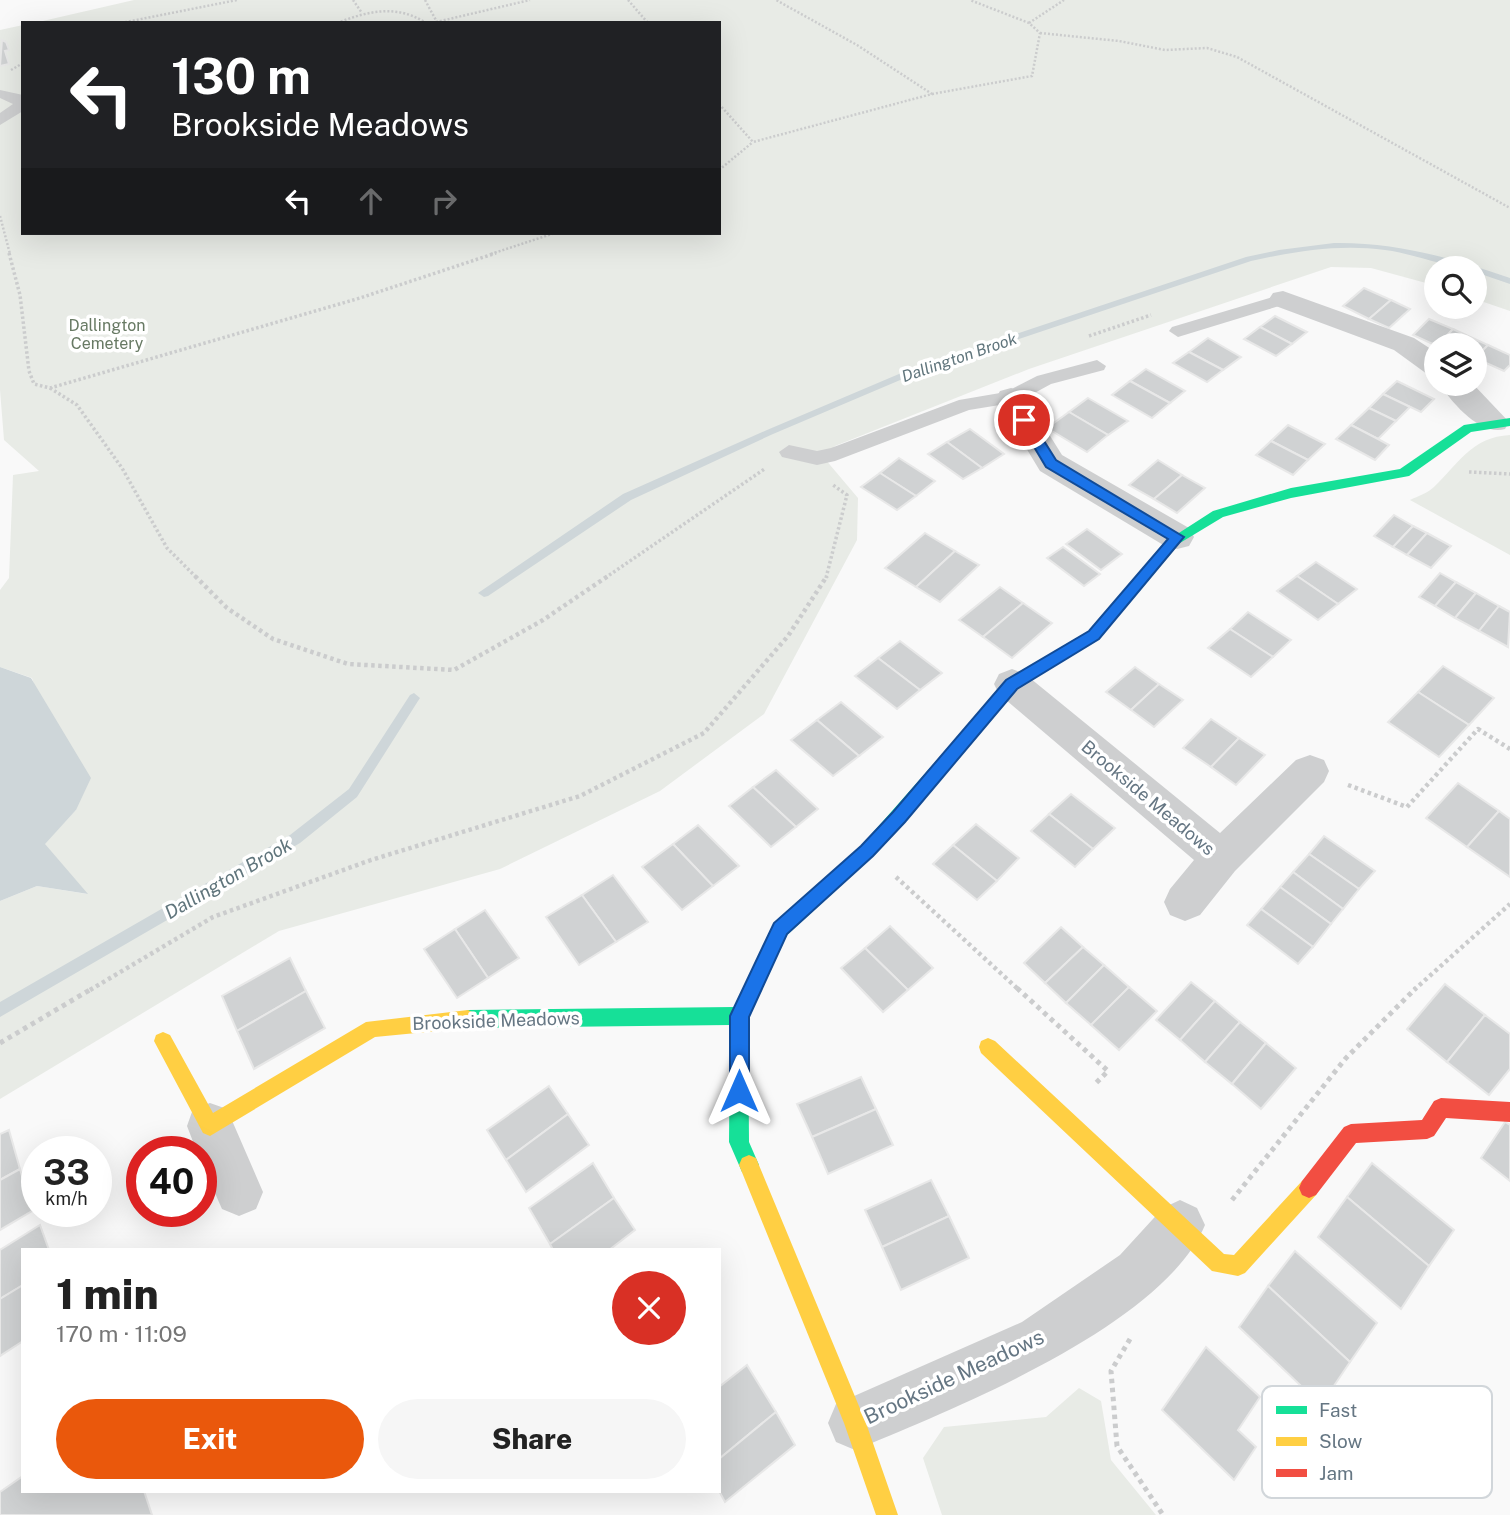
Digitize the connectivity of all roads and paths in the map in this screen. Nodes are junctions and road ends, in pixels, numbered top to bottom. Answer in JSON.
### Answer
{"nodes":[{"id":1,"x":237,"y":0,"type":"edge"},
{"id":2,"x":354,"y":0,"type":"edge"},
{"id":3,"x":425,"y":0,"type":"edge"},
{"id":4,"x":530,"y":0,"type":"edge"},
{"id":5,"x":628,"y":0,"type":"edge"},
{"id":6,"x":776,"y":0,"type":"edge"},
{"id":7,"x":970,"y":0,"type":"edge"},
{"id":8,"x":1065,"y":0,"type":"edge"},
{"id":9,"x":362,"y":13,"type":"junction"},
{"id":10,"x":131,"y":21,"type":"edge"},
{"id":11,"x":342,"y":21,"type":"edge"},
{"id":12,"x":423,"y":21,"type":"edge"},
{"id":13,"x":436,"y":21,"type":"edge"},
{"id":14,"x":441,"y":21,"type":"edge"},
{"id":15,"x":646,"y":21,"type":"edge"},
{"id":16,"x":1029,"y":23,"type":"junction"},
{"id":17,"x":1040,"y":33,"type":"junction"},
{"id":18,"x":0,"y":94,"type":"edge"},
{"id":19,"x":932,"y":94,"type":"junction"},
{"id":20,"x":721,"y":106,"type":"edge"},
{"id":21,"x":0,"y":120,"type":"edge"},
{"id":22,"x":753,"y":142,"type":"junction"},
{"id":23,"x":721,"y":168,"type":"edge"},
{"id":24,"x":1510,"y":208,"type":"edge"},
{"id":25,"x":0,"y":216,"type":"edge"},
{"id":26,"x":549,"y":235,"type":"edge"},
{"id":27,"x":1283,"y":299,"type":"joint"},
{"id":28,"x":1158,"y":313,"type":"dead end"},
{"id":29,"x":1178,"y":331,"type":"dead end"},
{"id":30,"x":1082,"y":339,"type":"dead end"},
{"id":31,"x":1424,"y":358,"type":"edge"},
{"id":32,"x":1097,"y":366,"type":"dead end"},
{"id":33,"x":50,"y":388,"type":"junction"},
{"id":34,"x":1470,"y":396,"type":"edge"},
{"id":35,"x":1011,"y":398,"type":"junction"},
{"id":36,"x":1502,"y":422,"type":"edge"},
{"id":37,"x":789,"y":452,"type":"junction"},
{"id":38,"x":1177,"y":537,"type":"junction"},
{"id":39,"x":1012,"y":684,"type":"junction"},
{"id":40,"x":1510,"y":749,"type":"edge"},
{"id":41,"x":1310,"y":771,"type":"joint"},
{"id":42,"x":867,"y":851,"type":"junction"},
{"id":43,"x":1221,"y":858,"type":"junction"},
{"id":44,"x":1185,"y":902,"type":"dead end"},
{"id":45,"x":739,"y":1016,"type":"junction"},
{"id":46,"x":163,"y":1041,"type":"dead end"},
{"id":47,"x":0,"y":1043,"type":"edge"},
{"id":48,"x":988,"y":1047,"type":"dead end"},
{"id":49,"x":1510,"y":1112,"type":"edge"},
{"id":50,"x":1066,"y":1119,"type":"junction"},
{"id":51,"x":210,"y":1126,"type":"junction"},
{"id":52,"x":239,"y":1192,"type":"dead end"},
{"id":53,"x":1180,"y":1225,"type":"junction"},
{"id":54,"x":855,"y":1423,"type":"junction"},
{"id":55,"x":887,"y":1515,"type":"edge"}],
"edges":[{"from":1,"to":10,"type":"path"},
{"from":2,"to":9,"type":"path"},
{"from":3,"to":13,"type":"path"},
{"from":4,"to":14,"type":"path"},
{"from":5,"to":15,"type":"path"},
{"from":6,"to":19,"type":"path"},
{"from":7,"to":16,"type":"path"},
{"from":8,"to":16,"type":"path"},
{"from":9,"to":11,"type":"path"},
{"from":9,"to":12,"type":"path"},
{"from":16,"to":17,"type":"path"},
{"from":17,"to":19,"type":"path"},
{"from":17,"to":24,"type":"path"},
{"from":18,"to":21,"type":"lane"},
{"from":19,"to":22,"type":"path"},
{"from":20,"to":22,"type":"path"},
{"from":22,"to":23,"type":"path"},
{"from":25,"to":33,"type":"path"},
{"from":26,"to":33,"type":"path"},
{"from":27,"to":29,"type":"lane"},
{"from":27,"to":31,"type":"street"},
{"from":28,"to":30,"type":"path"},
{"from":32,"to":35,"type":"lane"},
{"from":33,"to":37,"type":"path"},
{"from":34,"to":36,"type":"street","name":"Brookside Meadows"},
{"from":35,"to":37,"type":"lane"},
{"from":35,"to":38,"type":"street"},
{"from":36,"to":38,"type":"street","name":"Brookside Meadows"},
{"from":37,"to":47,"type":"path"},
{"from":38,"to":39,"type":"street","name":"Brookside Meadows"},
{"from":39,"to":42,"type":"street","name":"Brookside Meadows"},
{"from":39,"to":43,"type":"street","name":"Brookside Meadows"},
{"from":40,"to":41,"type":"path"},
{"from":41,"to":43,"type":"street","name":"Brookside Meadows"},
{"from":42,"to":45,"type":"street","name":"Brookside Meadows"},
{"from":42,"to":50,"type":"path"},
{"from":43,"to":44,"type":"street"},
{"from":45,"to":51,"type":"street","name":"Brookside Meadows"},
{"from":45,"to":54,"type":"street","name":"Brookside Meadows"},
{"from":46,"to":51,"type":"street"},
{"from":48,"to":50,"type":"street"},
{"from":49,"to":53,"type":"street"},
{"from":50,"to":53,"type":"street"},
{"from":51,"to":52,"type":"street"},
{"from":53,"to":54,"type":"street","name":"Brookside Meadows"},
{"from":54,"to":55,"type":"street","name":"Brookside Meadows"}]}
